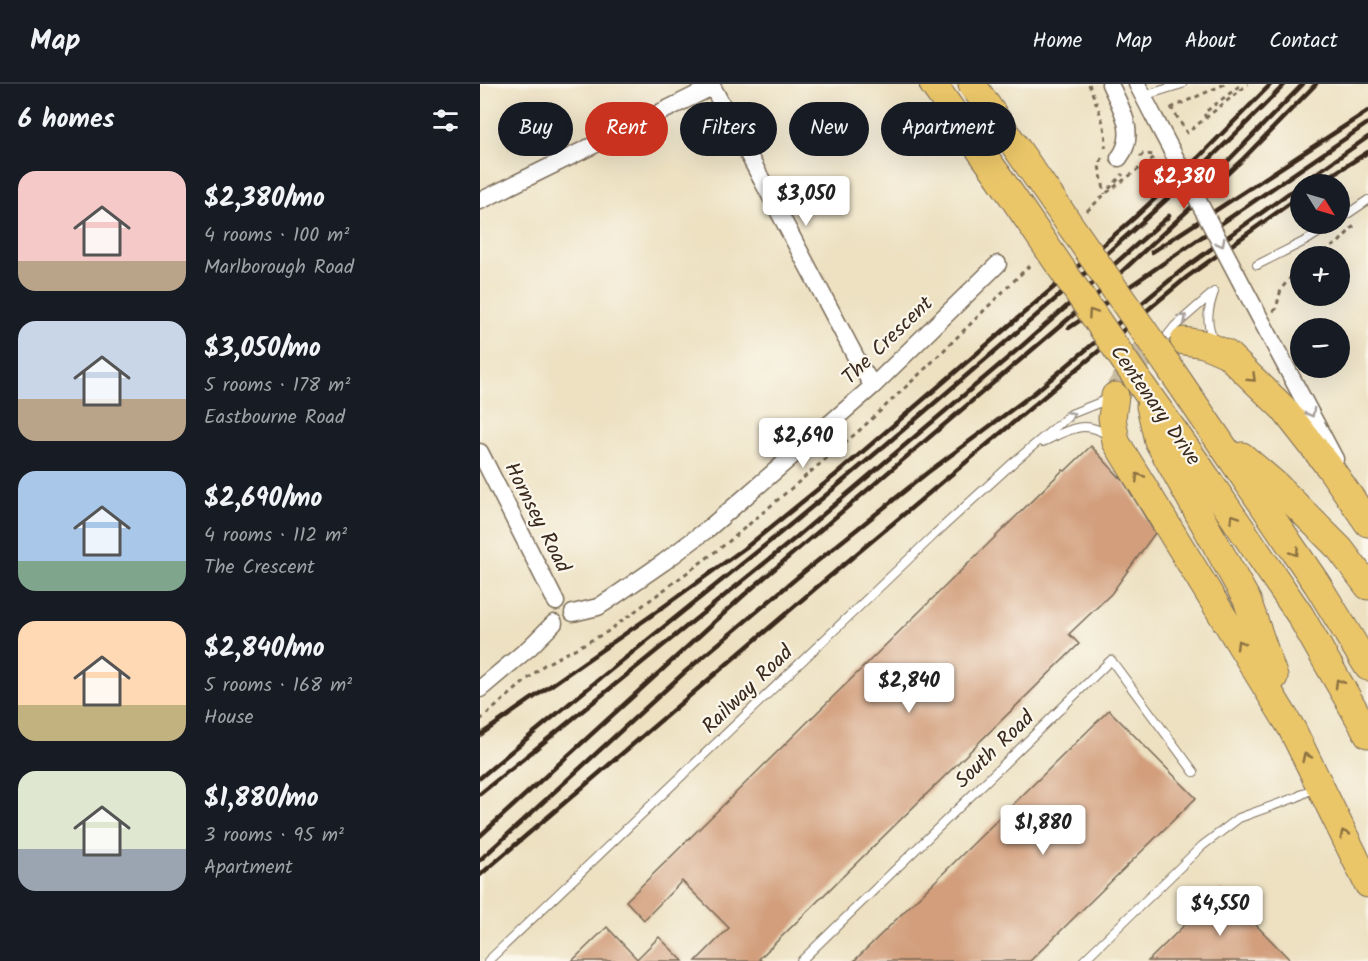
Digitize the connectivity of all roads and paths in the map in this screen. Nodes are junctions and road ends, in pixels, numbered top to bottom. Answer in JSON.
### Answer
{"nodes":[{"id":1,"x":933,"y":84,"type":"edge"},
{"id":2,"x":972,"y":84,"type":"edge"},
{"id":3,"x":1089,"y":84,"type":"edge"},
{"id":4,"x":1110,"y":84,"type":"edge"},
{"id":5,"x":1182,"y":84,"type":"edge"},
{"id":6,"x":1225,"y":84,"type":"edge"},
{"id":7,"x":1242,"y":84,"type":"edge"},
{"id":8,"x":1248,"y":84,"type":"edge"},
{"id":9,"x":712,"y":85,"type":"edge"},
{"id":10,"x":1140,"y":90,"type":"edge"},
{"id":11,"x":1171,"y":107,"type":"junction"},
{"id":12,"x":1160,"y":113,"type":"junction"},
{"id":13,"x":1206,"y":118,"type":"junction"},
{"id":14,"x":1119,"y":158,"type":"dead end"},
{"id":15,"x":1105,"y":194,"type":"dead end"},
{"id":16,"x":1368,"y":200,"type":"edge"},
{"id":17,"x":480,"y":201,"type":"edge"},
{"id":18,"x":1350,"y":212,"type":"edge"},
{"id":19,"x":1358,"y":222,"type":"dead end"},
{"id":20,"x":1317,"y":234,"type":"edge"},
{"id":21,"x":1333,"y":246,"type":"edge"},
{"id":22,"x":998,"y":264,"type":"dead end"},
{"id":23,"x":1257,"y":265,"type":"dead end"},
{"id":24,"x":1290,"y":278,"type":"edge"},
{"id":25,"x":1272,"y":313,"type":"dead end"},
{"id":26,"x":1184,"y":341,"type":"tunnel mouth"},
{"id":27,"x":1157,"y":348,"type":"dead end"},
{"id":28,"x":1227,"y":354,"type":"junction"},
{"id":29,"x":873,"y":386,"type":"junction"},
{"id":30,"x":1142,"y":387,"type":"junction"},
{"id":31,"x":1115,"y":396,"type":"joint"},
{"id":32,"x":1216,"y":434,"type":"junction"},
{"id":33,"x":1116,"y":442,"type":"junction"},
{"id":34,"x":1034,"y":446,"type":"junction"},
{"id":35,"x":480,"y":452,"type":"edge"},
{"id":36,"x":1368,"y":522,"type":"edge"},
{"id":37,"x":1368,"y":586,"type":"edge"},
{"id":38,"x":556,"y":602,"type":"junction"},
{"id":39,"x":573,"y":612,"type":"junction"},
{"id":40,"x":554,"y":623,"type":"junction"},
{"id":41,"x":1368,"y":667,"type":"edge"},
{"id":42,"x":480,"y":689,"type":"edge"},
{"id":43,"x":1293,"y":729,"type":"junction"},
{"id":44,"x":1368,"y":734,"type":"edge"},
{"id":45,"x":1194,"y":772,"type":"dead end"},
{"id":46,"x":1320,"y":785,"type":"junction"},
{"id":47,"x":1368,"y":884,"type":"edge"},
{"id":48,"x":489,"y":961,"type":"edge"},
{"id":49,"x":801,"y":961,"type":"edge"},
{"id":50,"x":1083,"y":961,"type":"edge"}],
"edges":[{"from":30,"to":1,"type":"highway","name":"Centenary Drive","one_way":true,"bridge":true},
{"from":2,"to":32,"type":"highway","name":"Centenary Drive","bridge":true},
{"from":3,"to":15,"type":"path"},
{"from":4,"to":14,"type":"street"},
{"from":5,"to":10,"type":"lane"},
{"from":6,"to":11,"type":"path"},
{"from":7,"to":13,"type":"path"},
{"from":8,"to":13,"type":"path"},
{"from":9,"to":17,"type":"street"},
{"from":9,"to":29,"type":"street"},
{"from":10,"to":12,"type":"street"},
{"from":11,"to":12,"type":"path"},
{"from":11,"to":13,"type":"path"},
{"from":12,"to":36,"type":"street","one_way":true,"bridge":true},
{"from":16,"to":18,"type":"lane"},
{"from":19,"to":21,"type":"path"},
{"from":20,"to":23,"type":"lane"},
{"from":22,"to":29,"type":"street","name":"The Crescent"},
{"from":24,"to":25,"type":"path"},
{"from":26,"to":28,"type":"highway"},
{"from":27,"to":28,"type":"lane","one_way":true},
{"from":28,"to":36,"type":"highway","one_way":true},
{"from":29,"to":39,"type":"street","name":"The Crescent"},
{"from":30,"to":43,"type":"highway"},
{"from":44,"to":30,"type":"highway","name":"Centenary Drive","one_way":true},
{"from":31,"to":33,"type":"highway"},
{"from":34,"to":31,"type":"lane","name":"Railway Road","one_way":true},
{"from":32,"to":37,"type":"highway"},
{"from":32,"to":41,"type":"highway","name":"Centenary Drive","one_way":true},
{"from":33,"to":34,"type":"lane","name":"Railway Road"},
{"from":43,"to":33,"type":"highway","one_way":true},
{"from":34,"to":48,"type":"lane","name":"Railway Road"},
{"from":35,"to":38,"type":"street","name":"Hornsey Road"},
{"from":38,"to":39,"type":"street"},
{"from":38,"to":40,"type":"street"},
{"from":39,"to":40,"type":"street"},
{"from":40,"to":42,"type":"street"},
{"from":46,"to":43,"type":"highway","one_way":true},
{"from":45,"to":49,"type":"lane","name":"South Road"},
{"from":47,"to":46,"type":"highway","one_way":true},
{"from":46,"to":50,"type":"lane"}]}
